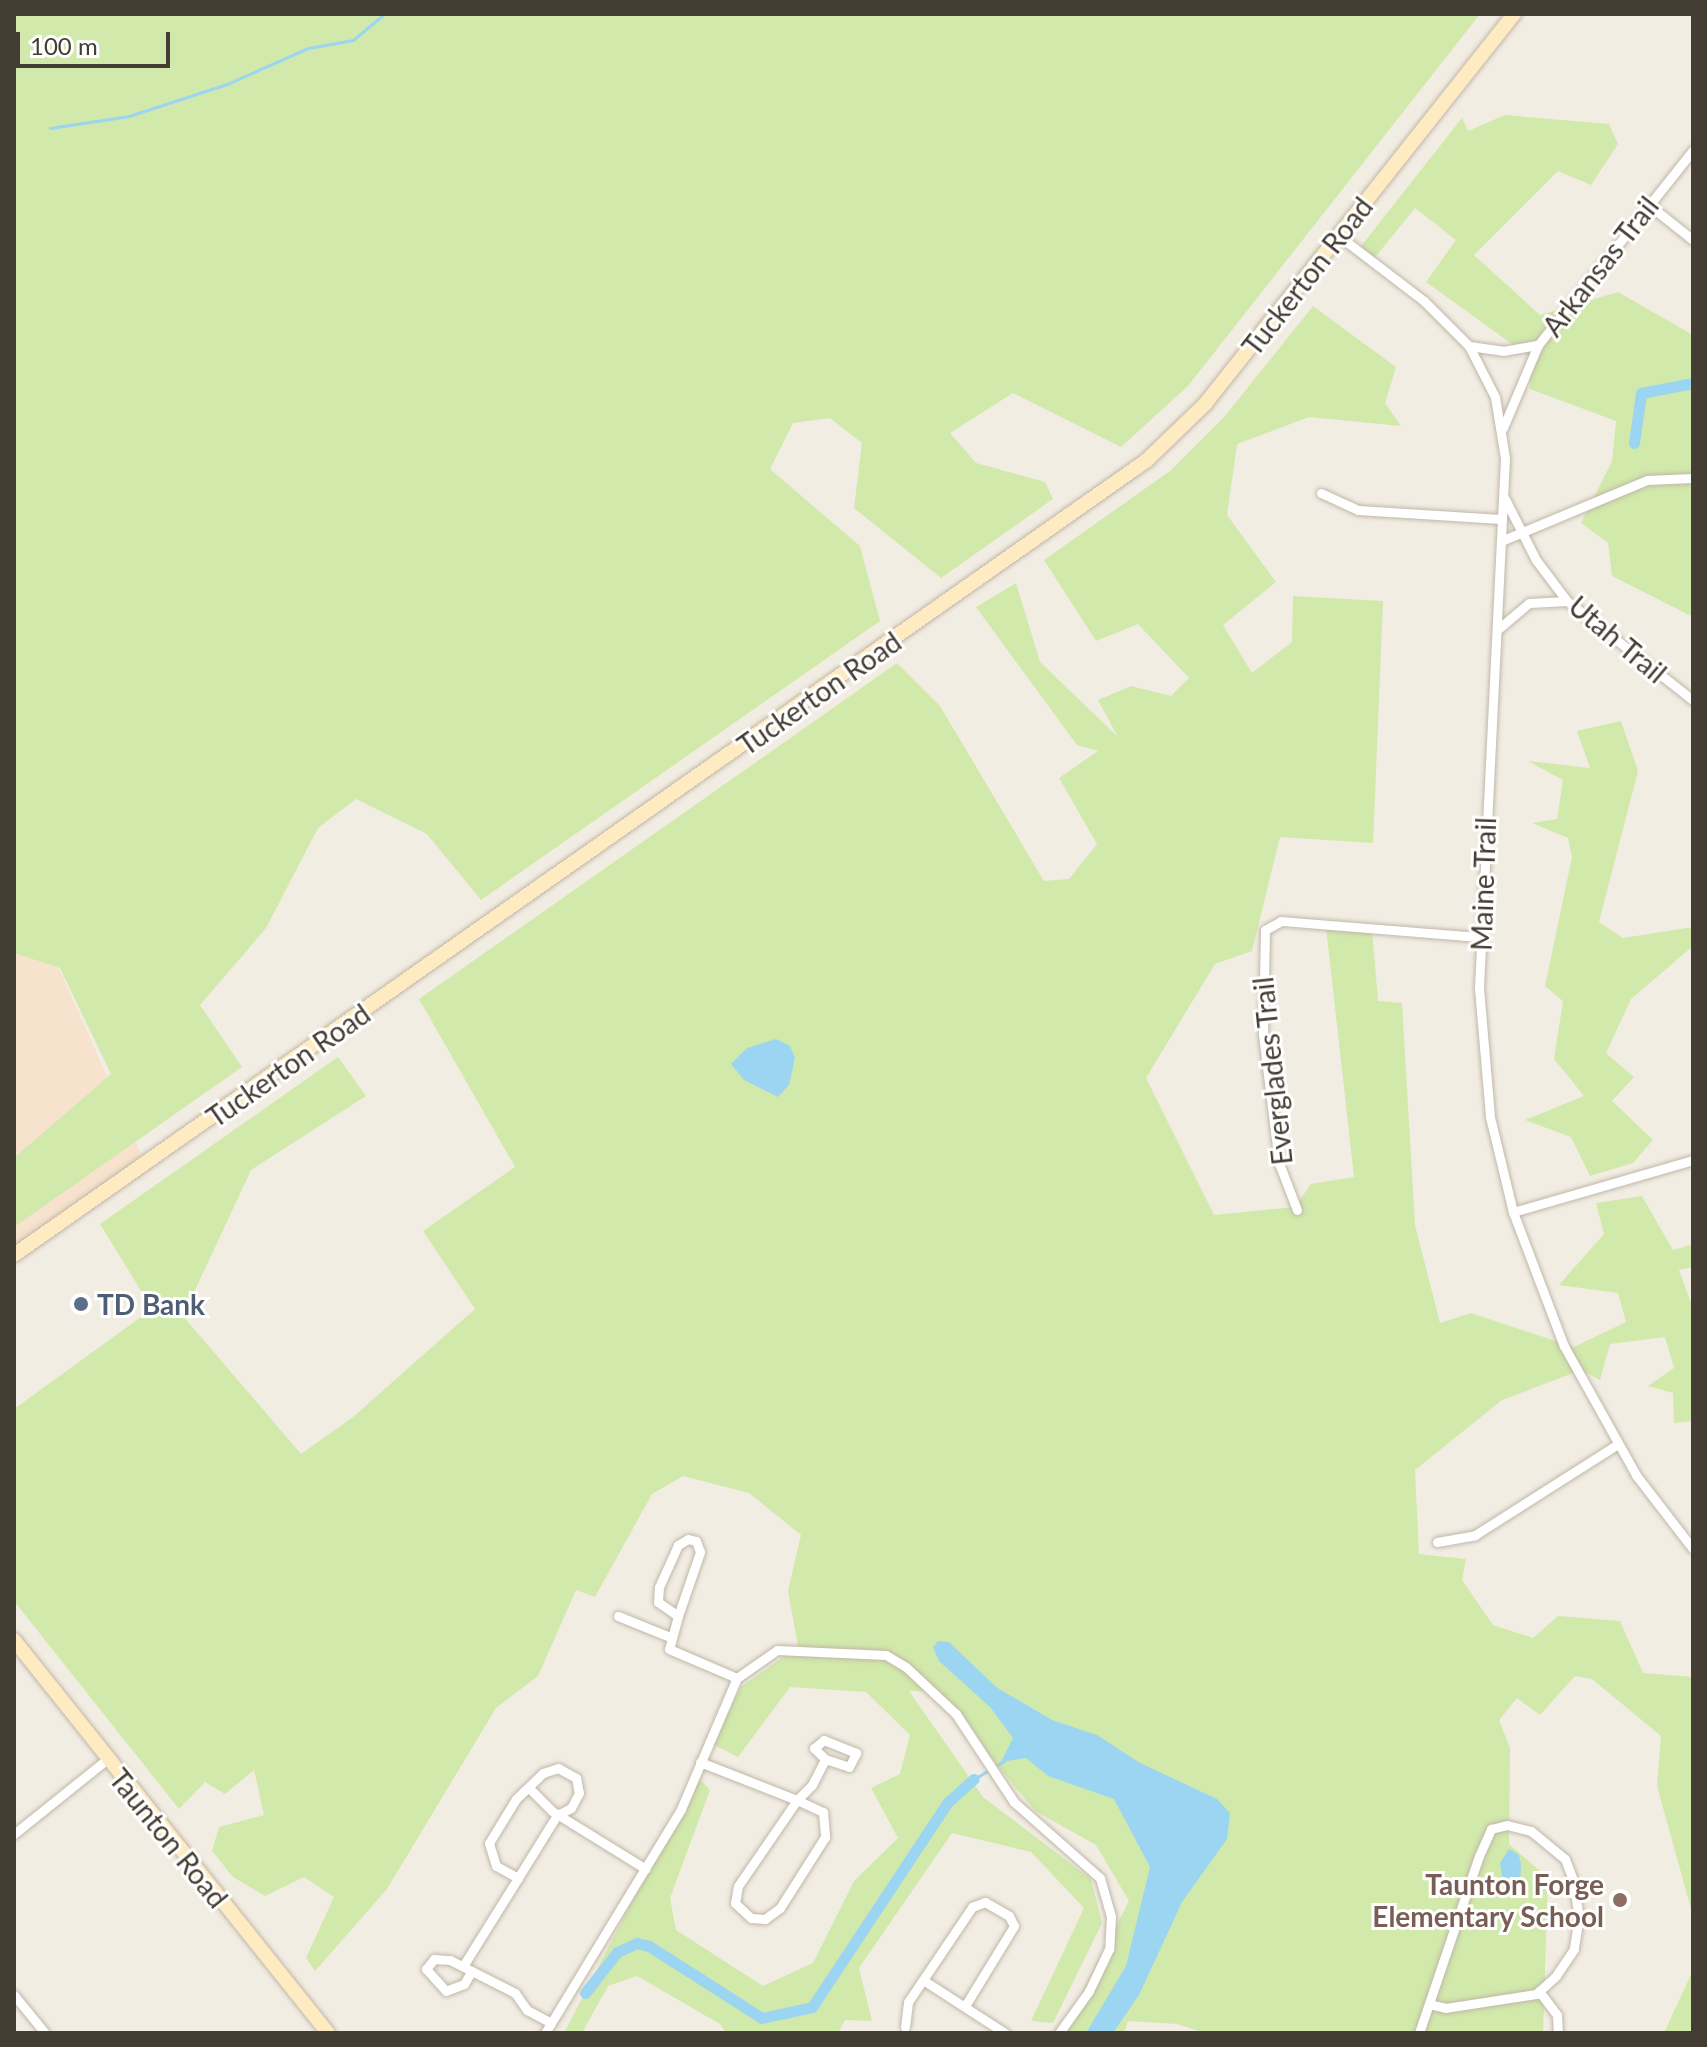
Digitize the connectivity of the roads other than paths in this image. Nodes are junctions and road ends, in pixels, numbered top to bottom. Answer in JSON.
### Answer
{"nodes":[{"id":1,"x":1514,"y":14,"type":"edge"},
{"id":2,"x":1693,"y":150,"type":"edge"},
{"id":3,"x":1649,"y":205,"type":"junction"},
{"id":4,"x":1339,"y":236,"type":"junction"},
{"id":5,"x":1693,"y":240,"type":"edge"},
{"id":6,"x":1538,"y":345,"type":"junction"},
{"id":7,"x":1469,"y":346,"type":"junction"},
{"id":8,"x":1502,"y":431,"type":"junction"},
{"id":9,"x":1693,"y":478,"type":"edge"},
{"id":10,"x":1321,"y":493,"type":"dead end"},
{"id":11,"x":1504,"y":496,"type":"junction"},
{"id":12,"x":1501,"y":519,"type":"junction"},
{"id":13,"x":1522,"y":533,"type":"junction"},
{"id":14,"x":1501,"y":541,"type":"junction"},
{"id":15,"x":1567,"y":601,"type":"junction"},
{"id":16,"x":1496,"y":630,"type":"junction"},
{"id":17,"x":1693,"y":700,"type":"edge"},
{"id":18,"x":1480,"y":937,"type":"junction"},
{"id":19,"x":1693,"y":1160,"type":"edge"},
{"id":20,"x":1297,"y":1210,"type":"dead end"},
{"id":21,"x":1513,"y":1212,"type":"junction"},
{"id":22,"x":14,"y":1255,"type":"edge"},
{"id":23,"x":1618,"y":1444,"type":"junction"},
{"id":24,"x":1437,"y":1542,"type":"dead end"},
{"id":25,"x":1693,"y":1549,"type":"edge"},
{"id":26,"x":618,"y":1616,"type":"dead end"},
{"id":27,"x":678,"y":1616,"type":"junction"},
{"id":28,"x":670,"y":1637,"type":"junction"},
{"id":29,"x":14,"y":1640,"type":"edge"},
{"id":30,"x":737,"y":1678,"type":"junction"},
{"id":31,"x":825,"y":1759,"type":"dead end"},
{"id":32,"x":106,"y":1760,"type":"junction"},
{"id":33,"x":700,"y":1762,"type":"junction"},
{"id":34,"x":530,"y":1789,"type":"junction"},
{"id":35,"x":797,"y":1800,"type":"junction"},
{"id":36,"x":557,"y":1815,"type":"junction"},
{"id":37,"x":14,"y":1834,"type":"edge"},
{"id":38,"x":646,"y":1869,"type":"junction"},
{"id":39,"x":518,"y":1878,"type":"junction"},
{"id":40,"x":923,"y":1980,"type":"junction"},
{"id":41,"x":1539,"y":1991,"type":"junction"},
{"id":42,"x":14,"y":1995,"type":"edge"},
{"id":43,"x":1429,"y":2004,"type":"junction"},
{"id":44,"x":965,"y":2006,"type":"junction"},
{"id":45,"x":551,"y":2023,"type":"junction"},
{"id":46,"x":905,"y":2027,"type":"dead end"},
{"id":47,"x":45,"y":2033,"type":"edge"},
{"id":48,"x":328,"y":2033,"type":"edge"},
{"id":49,"x":545,"y":2033,"type":"edge"},
{"id":50,"x":1005,"y":2033,"type":"edge"},
{"id":51,"x":1059,"y":2033,"type":"edge"},
{"id":52,"x":1419,"y":2033,"type":"edge"},
{"id":53,"x":1558,"y":2033,"type":"edge"}],
"edges":[{"from":1,"to":4,"type":"main road","name":"Tuckerton Road"},
{"from":2,"to":3,"type":"street","name":"Arkansas Trail"},
{"from":3,"to":5,"type":"street"},
{"from":3,"to":6,"type":"street","name":"Arkansas Trail"},
{"from":4,"to":7,"type":"street","name":"Maine Trail"},
{"from":4,"to":22,"type":"main road","name":"Tuckerton Road"},
{"from":6,"to":7,"type":"street","name":"Arkansas Trail"},
{"from":6,"to":8,"type":"street","name":"Arkansas Trail"},
{"from":7,"to":8,"type":"street","name":"Maine Trail"},
{"from":8,"to":11,"type":"street","name":"Maine Trail"},
{"from":9,"to":13,"type":"street"},
{"from":10,"to":12,"type":"street"},
{"from":11,"to":12,"type":"street","name":"Maine Trail"},
{"from":11,"to":13,"type":"street","name":"Utah Trail"},
{"from":12,"to":14,"type":"street","name":"Maine Trail"},
{"from":13,"to":14,"type":"street"},
{"from":13,"to":15,"type":"street","name":"Utah Trail"},
{"from":14,"to":16,"type":"street","name":"Maine Trail"},
{"from":15,"to":16,"type":"street"},
{"from":15,"to":17,"type":"street","name":"Utah Trail"},
{"from":16,"to":18,"type":"street","name":"Maine Trail"},
{"from":18,"to":20,"type":"street","name":"Everglades Trail"},
{"from":18,"to":21,"type":"street","name":"Maine Trail"},
{"from":19,"to":21,"type":"street"},
{"from":21,"to":23,"type":"street","name":"Maine Trail"},
{"from":23,"to":24,"type":"street"},
{"from":23,"to":25,"type":"street","name":"Maine Trail"},
{"from":26,"to":28,"type":"street"},
{"from":27,"to":27,"type":"street"},
{"from":27,"to":28,"type":"street"},
{"from":28,"to":30,"type":"street"},
{"from":29,"to":32,"type":"main road","name":"Taunton Road"},
{"from":30,"to":33,"type":"street"},
{"from":30,"to":51,"type":"street"},
{"from":31,"to":35,"type":"street"},
{"from":32,"to":37,"type":"street"},
{"from":32,"to":48,"type":"main road","name":"Taunton Road"},
{"from":33,"to":35,"type":"street"},
{"from":33,"to":38,"type":"street"},
{"from":34,"to":36,"type":"street"},
{"from":34,"to":36,"type":"street"},
{"from":34,"to":39,"type":"street"},
{"from":35,"to":35,"type":"street"},
{"from":36,"to":38,"type":"street"},
{"from":36,"to":39,"type":"street"},
{"from":38,"to":45,"type":"street"},
{"from":39,"to":45,"type":"street"},
{"from":40,"to":44,"type":"street"},
{"from":40,"to":44,"type":"street"},
{"from":40,"to":46,"type":"street"},
{"from":41,"to":43,"type":"street"},
{"from":41,"to":43,"type":"street"},
{"from":41,"to":53,"type":"street"},
{"from":42,"to":47,"type":"street"},
{"from":43,"to":52,"type":"street"},
{"from":44,"to":50,"type":"street"},
{"from":45,"to":49,"type":"street"}]}
